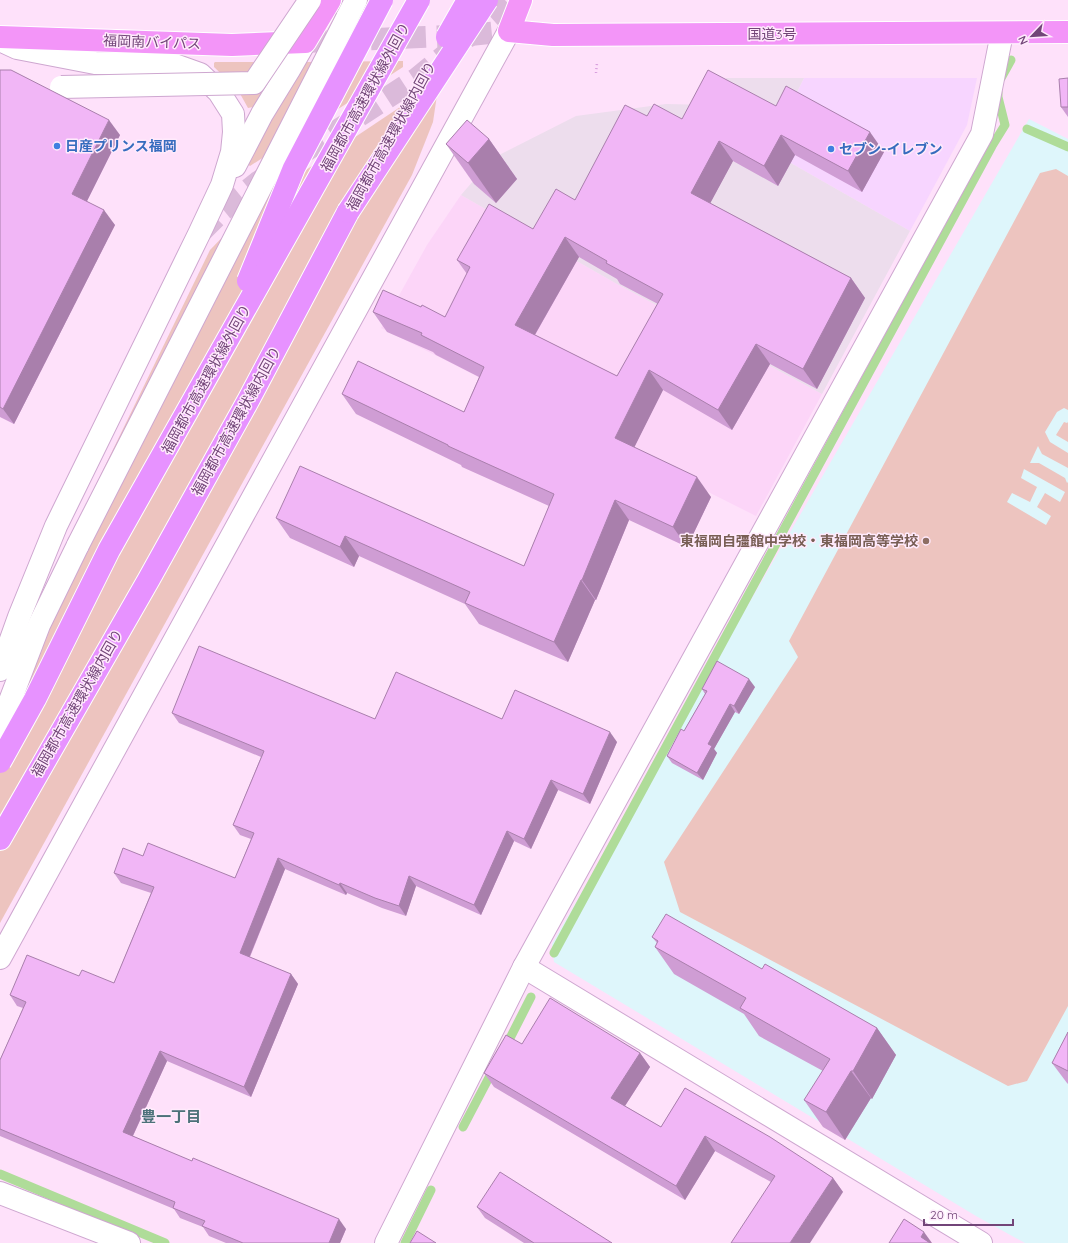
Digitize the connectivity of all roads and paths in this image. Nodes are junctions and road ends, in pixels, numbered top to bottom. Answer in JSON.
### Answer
{"nodes":[{"id":1,"x":310,"y":0,"type":"edge"},
{"id":2,"x":330,"y":0,"type":"edge"},
{"id":3,"x":356,"y":0,"type":"edge"},
{"id":4,"x":382,"y":0,"type":"edge"},
{"id":5,"x":419,"y":0,"type":"edge"},
{"id":6,"x":468,"y":0,"type":"edge"},
{"id":7,"x":487,"y":0,"type":"edge"},
{"id":8,"x":521,"y":0,"type":"edge"},
{"id":9,"x":509,"y":31,"type":"junction"},
{"id":10,"x":1068,"y":32,"type":"edge"},
{"id":11,"x":1002,"y":33,"type":"junction"},
{"id":12,"x":0,"y":39,"type":"edge"},
{"id":13,"x":305,"y":42,"type":"junction"},
{"id":14,"x":597,"y":64,"type":"dead end"},
{"id":15,"x":596,"y":74,"type":"dead end"},
{"id":16,"x":61,"y":87,"type":"dead end"},
{"id":17,"x":348,"y":212,"type":"junction"},
{"id":18,"x":199,"y":234,"type":"junction"},
{"id":19,"x":210,"y":373,"type":"junction"},
{"id":20,"x":0,"y":670,"type":"edge"},
{"id":21,"x":0,"y":727,"type":"edge"},
{"id":22,"x":0,"y":762,"type":"edge"},
{"id":23,"x":0,"y":839,"type":"edge"},
{"id":24,"x":0,"y":958,"type":"edge"},
{"id":25,"x":524,"y":967,"type":"junction"},
{"id":26,"x":0,"y":1193,"type":"edge"},
{"id":27,"x":974,"y":1241,"type":"edge"},
{"id":28,"x":129,"y":1243,"type":"edge"},
{"id":29,"x":386,"y":1243,"type":"edge"}],
"edges":[{"from":1,"to":16,"type":"street","bridge":true},
{"from":2,"to":13,"type":"highway"},
{"from":3,"to":21,"type":"street","bridge":true},
{"from":4,"to":19,"type":"highway","bridge":true},
{"from":5,"to":19,"type":"highway","name":"福岡都市高速環状線外回り","bridge":true},
{"from":6,"to":17,"type":"highway","name":"福岡都市高速環状線内回り","bridge":true},
{"from":7,"to":17,"type":"highway","bridge":true},
{"from":8,"to":9,"type":"highway"},
{"from":9,"to":11,"type":"highway","name":"国道3号"},
{"from":9,"to":24,"type":"street"},
{"from":10,"to":11,"type":"highway","name":"国道3号"},
{"from":11,"to":25,"type":"street"},
{"from":12,"to":13,"type":"highway","name":"福岡南バイパス"},
{"from":12,"to":18,"type":"street"},
{"from":13,"to":18,"type":"street"},
{"from":14,"to":15,"type":"path"},
{"from":17,"to":23,"type":"highway","name":"福岡都市高速環状線内回り"},
{"from":18,"to":20,"type":"street"},
{"from":19,"to":22,"type":"highway","name":"福岡都市高速環状線外回り","bridge":true},
{"from":25,"to":27,"type":"street"},
{"from":25,"to":29,"type":"street"},
{"from":26,"to":28,"type":"street"}]}
